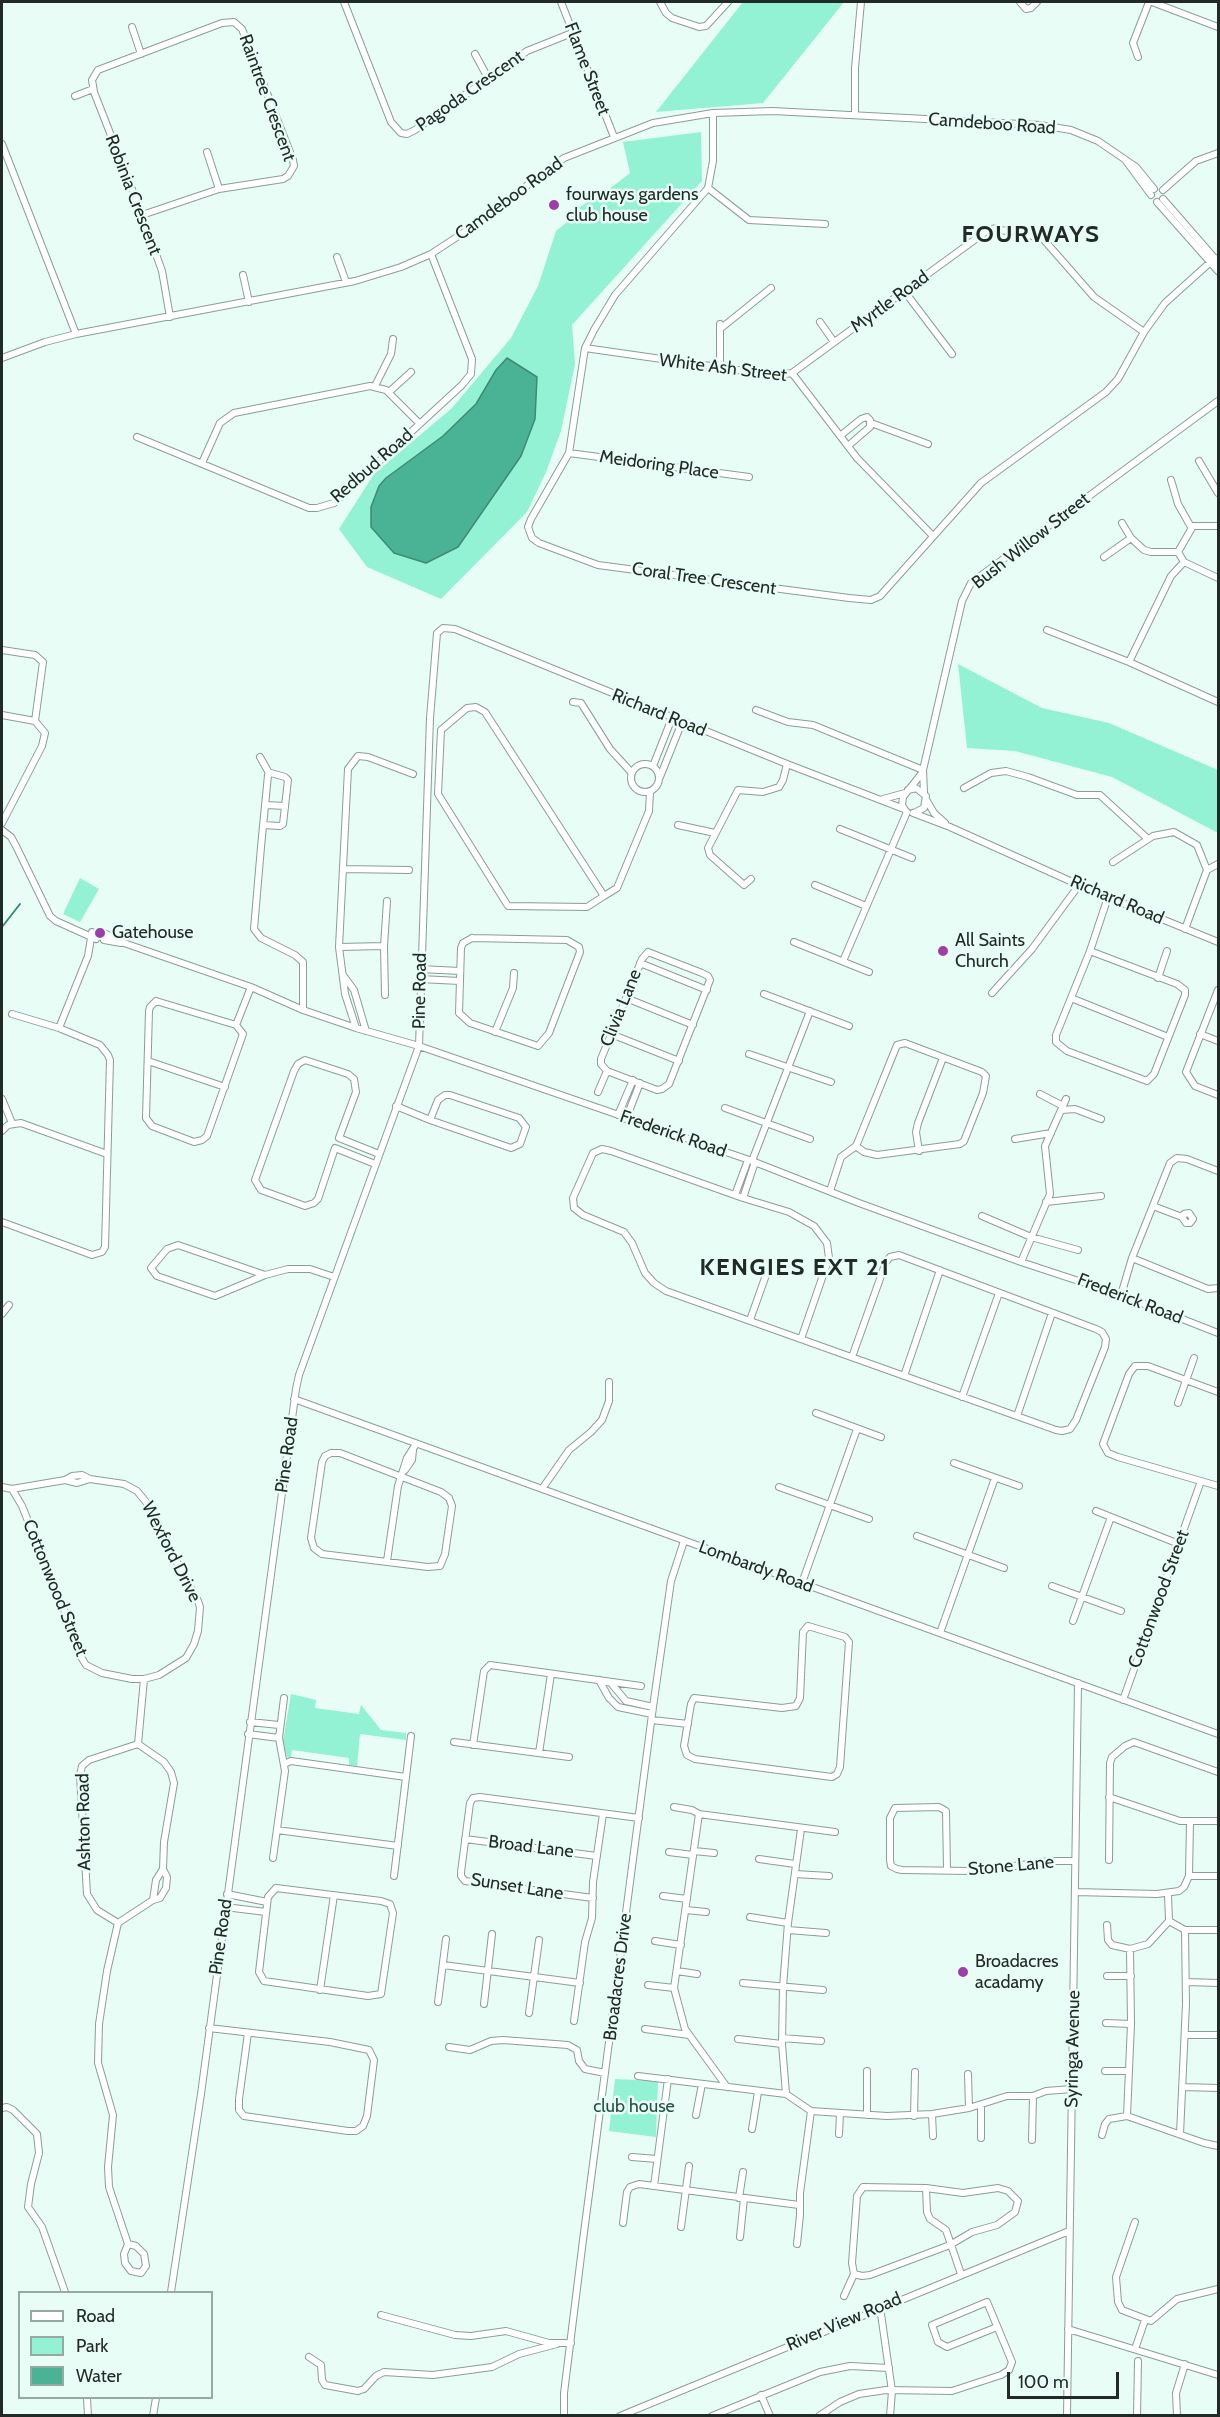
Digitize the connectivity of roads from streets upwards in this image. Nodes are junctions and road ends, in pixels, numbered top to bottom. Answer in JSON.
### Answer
{"nodes":[{"id":1,"x":344,"y":2,"type":"edge"},
{"id":2,"x":561,"y":2,"type":"edge"},
{"id":3,"x":660,"y":2,"type":"edge"},
{"id":4,"x":728,"y":2,"type":"edge"},
{"id":5,"x":861,"y":2,"type":"edge"},
{"id":6,"x":1020,"y":2,"type":"edge"},
{"id":7,"x":1036,"y":2,"type":"edge"},
{"id":8,"x":1151,"y":2,"type":"edge"},
{"id":9,"x":132,"y":27,"type":"dead end"},
{"id":10,"x":1218,"y":27,"type":"edge"},
{"id":11,"x":572,"y":33,"type":"junction"},
{"id":12,"x":141,"y":54,"type":"junction"},
{"id":13,"x":475,"y":54,"type":"dead end"},
{"id":14,"x":1138,"y":57,"type":"dead end"},
{"id":15,"x":94,"y":75,"type":"joint"},
{"id":16,"x":488,"y":78,"type":"junction"},
{"id":17,"x":93,"y":89,"type":"junction"},
{"id":18,"x":75,"y":96,"type":"dead end"},
{"id":19,"x":713,"y":113,"type":"junction"},
{"id":20,"x":855,"y":115,"type":"junction"},
{"id":21,"x":614,"y":137,"type":"junction"},
{"id":22,"x":2,"y":144,"type":"edge"},
{"id":23,"x":207,"y":152,"type":"dead end"},
{"id":24,"x":1218,"y":153,"type":"edge"},
{"id":25,"x":708,"y":188,"type":"junction"},
{"id":26,"x":219,"y":189,"type":"junction"},
{"id":27,"x":1163,"y":190,"type":"junction"},
{"id":28,"x":1153,"y":192,"type":"junction"},
{"id":29,"x":1160,"y":200,"type":"junction"},
{"id":30,"x":142,"y":215,"type":"junction"},
{"id":31,"x":825,"y":224,"type":"dead end"},
{"id":32,"x":430,"y":254,"type":"junction"},
{"id":33,"x":337,"y":257,"type":"dead end"},
{"id":34,"x":1215,"y":261,"type":"edge"},
{"id":35,"x":1218,"y":271,"type":"edge"},
{"id":36,"x":243,"y":275,"type":"dead end"},
{"id":37,"x":346,"y":282,"type":"junction"},
{"id":38,"x":771,"y":288,"type":"dead end"},
{"id":39,"x":905,"y":292,"type":"junction"},
{"id":40,"x":249,"y":302,"type":"junction"},
{"id":41,"x":170,"y":317,"type":"junction"},
{"id":42,"x":820,"y":322,"type":"dead end"},
{"id":43,"x":1144,"y":332,"type":"junction"},
{"id":44,"x":76,"y":334,"type":"junction"},
{"id":45,"x":393,"y":339,"type":"dead end"},
{"id":46,"x":834,"y":342,"type":"junction"},
{"id":47,"x":585,"y":348,"type":"junction"},
{"id":48,"x":952,"y":354,"type":"dead end"},
{"id":49,"x":2,"y":358,"type":"edge"},
{"id":50,"x":720,"y":367,"type":"junction"},
{"id":51,"x":411,"y":372,"type":"dead end"},
{"id":52,"x":792,"y":373,"type":"junction"},
{"id":53,"x":375,"y":386,"type":"junction"},
{"id":54,"x":389,"y":392,"type":"junction"},
{"id":55,"x":1218,"y":401,"type":"edge"},
{"id":56,"x":871,"y":423,"type":"junction"},
{"id":57,"x":420,"y":424,"type":"junction"},
{"id":58,"x":137,"y":436,"type":"dead end"},
{"id":59,"x":840,"y":436,"type":"junction"},
{"id":60,"x":928,"y":444,"type":"dead end"},
{"id":61,"x":848,"y":446,"type":"junction"},
{"id":62,"x":569,"y":453,"type":"junction"},
{"id":63,"x":1199,"y":461,"type":"dead end"},
{"id":64,"x":202,"y":463,"type":"junction"},
{"id":65,"x":749,"y":477,"type":"dead end"},
{"id":66,"x":1171,"y":480,"type":"dead end"},
{"id":67,"x":1218,"y":493,"type":"edge"},
{"id":68,"x":1122,"y":523,"type":"dead end"},
{"id":69,"x":1218,"y":526,"type":"edge"},
{"id":70,"x":1191,"y":527,"type":"junction"},
{"id":71,"x":933,"y":536,"type":"junction"},
{"id":72,"x":1131,"y":538,"type":"junction"},
{"id":73,"x":1178,"y":552,"type":"junction"},
{"id":74,"x":1104,"y":557,"type":"dead end"},
{"id":75,"x":1184,"y":562,"type":"junction"},
{"id":76,"x":1218,"y":578,"type":"edge"},
{"id":77,"x":1047,"y":630,"type":"dead end"},
{"id":78,"x":437,"y":633,"type":"joint"},
{"id":79,"x":2,"y":650,"type":"edge"},
{"id":80,"x":1129,"y":662,"type":"junction"},
{"id":81,"x":573,"y":702,"type":"dead end"},
{"id":82,"x":1218,"y":702,"type":"edge"},
{"id":83,"x":756,"y":710,"type":"dead end"},
{"id":84,"x":2,"y":715,"type":"edge"},
{"id":85,"x":672,"y":718,"type":"junction"},
{"id":86,"x":35,"y":721,"type":"junction"},
{"id":87,"x":682,"y":722,"type":"junction"},
{"id":88,"x":260,"y":757,"type":"dead end"},
{"id":89,"x":787,"y":764,"type":"junction"},
{"id":90,"x":653,"y":766,"type":"junction"},
{"id":91,"x":631,"y":772,"type":"junction"},
{"id":92,"x":922,"y":772,"type":"junction"},
{"id":93,"x":269,"y":773,"type":"junction"},
{"id":94,"x":413,"y":774,"type":"dead end"},
{"id":95,"x":659,"y":777,"type":"junction"},
{"id":96,"x":964,"y":788,"type":"dead end"},
{"id":97,"x":650,"y":792,"type":"junction"},
{"id":98,"x":907,"y":792,"type":"junction"},
{"id":99,"x":924,"y":792,"type":"junction"},
{"id":100,"x":883,"y":799,"type":"junction"},
{"id":101,"x":927,"y":800,"type":"junction"},
{"id":102,"x":266,"y":805,"type":"junction"},
{"id":103,"x":285,"y":806,"type":"junction"},
{"id":104,"x":908,"y":811,"type":"junction"},
{"id":105,"x":2,"y":824,"type":"edge"},
{"id":106,"x":263,"y":825,"type":"junction"},
{"id":107,"x":678,"y":825,"type":"dead end"},
{"id":108,"x":950,"y":826,"type":"junction"},
{"id":109,"x":840,"y":829,"type":"dead end"},
{"id":110,"x":2,"y":830,"type":"edge"},
{"id":111,"x":715,"y":833,"type":"junction"},
{"id":112,"x":1148,"y":839,"type":"junction"},
{"id":113,"x":890,"y":850,"type":"junction"},
{"id":114,"x":912,"y":858,"type":"dead end"},
{"id":115,"x":1113,"y":862,"type":"dead end"},
{"id":116,"x":1218,"y":864,"type":"edge"},
{"id":117,"x":343,"y":869,"type":"junction"},
{"id":118,"x":409,"y":870,"type":"dead end"},
{"id":119,"x":1207,"y":870,"type":"junction"},
{"id":120,"x":751,"y":879,"type":"dead end"},
{"id":121,"x":815,"y":885,"type":"dead end"},
{"id":122,"x":1079,"y":885,"type":"junction"},
{"id":123,"x":604,"y":896,"type":"junction"},
{"id":124,"x":1108,"y":897,"type":"junction"},
{"id":125,"x":387,"y":901,"type":"dead end"},
{"id":126,"x":866,"y":906,"type":"junction"},
{"id":127,"x":1185,"y":929,"type":"junction"},
{"id":128,"x":107,"y":936,"type":"dead end"},
{"id":129,"x":794,"y":942,"type":"dead end"},
{"id":130,"x":1218,"y":942,"type":"edge"},
{"id":131,"x":339,"y":946,"type":"junction"},
{"id":132,"x":384,"y":946,"type":"junction"},
{"id":133,"x":1090,"y":951,"type":"junction"},
{"id":134,"x":1167,"y":951,"type":"dead end"},
{"id":135,"x":843,"y":961,"type":"junction"},
{"id":136,"x":640,"y":963,"type":"junction"},
{"id":137,"x":420,"y":969,"type":"junction"},
{"id":138,"x":460,"y":971,"type":"junction"},
{"id":139,"x":869,"y":972,"type":"dead end"},
{"id":140,"x":514,"y":973,"type":"dead end"},
{"id":141,"x":342,"y":975,"type":"junction"},
{"id":142,"x":1158,"y":978,"type":"junction"},
{"id":143,"x":420,"y":979,"type":"junction"},
{"id":144,"x":460,"y":981,"type":"junction"},
{"id":145,"x":251,"y":987,"type":"junction"},
{"id":146,"x":707,"y":990,"type":"junction"},
{"id":147,"x":1218,"y":990,"type":"edge"},
{"id":148,"x":992,"y":993,"type":"dead end"},
{"id":149,"x":764,"y":994,"type":"dead end"},
{"id":150,"x":386,"y":995,"type":"dead end"},
{"id":151,"x":626,"y":998,"type":"junction"},
{"id":152,"x":1071,"y":998,"type":"junction"},
{"id":153,"x":303,"y":1010,"type":"junction"},
{"id":154,"x":810,"y":1011,"type":"junction"},
{"id":155,"x":12,"y":1014,"type":"dead end"},
{"id":156,"x":236,"y":1025,"type":"junction"},
{"id":157,"x":693,"y":1025,"type":"junction"},
{"id":158,"x":849,"y":1026,"type":"dead end"},
{"id":159,"x":59,"y":1028,"type":"junction"},
{"id":160,"x":356,"y":1028,"type":"junction"},
{"id":161,"x":366,"y":1031,"type":"junction"},
{"id":162,"x":495,"y":1032,"type":"junction"},
{"id":163,"x":611,"y":1034,"type":"junction"},
{"id":164,"x":1200,"y":1034,"type":"junction"},
{"id":165,"x":1168,"y":1037,"type":"junction"},
{"id":166,"x":1218,"y":1041,"type":"edge"},
{"id":167,"x":419,"y":1046,"type":"junction"},
{"id":168,"x":749,"y":1054,"type":"dead end"},
{"id":169,"x":942,"y":1058,"type":"junction"},
{"id":170,"x":679,"y":1060,"type":"junction"},
{"id":171,"x":147,"y":1061,"type":"junction"},
{"id":172,"x":789,"y":1068,"type":"junction"},
{"id":173,"x":607,"y":1071,"type":"junction"},
{"id":174,"x":636,"y":1081,"type":"junction"},
{"id":175,"x":831,"y":1082,"type":"dead end"},
{"id":176,"x":225,"y":1087,"type":"junction"},
{"id":177,"x":598,"y":1092,"type":"dead end"},
{"id":178,"x":1040,"y":1094,"type":"dead end"},
{"id":179,"x":1218,"y":1095,"type":"edge"},
{"id":180,"x":2,"y":1098,"type":"edge"},
{"id":181,"x":1066,"y":1099,"type":"dead end"},
{"id":182,"x":396,"y":1106,"type":"junction"},
{"id":183,"x":725,"y":1108,"type":"dead end"},
{"id":184,"x":1063,"y":1108,"type":"junction"},
{"id":185,"x":618,"y":1115,"type":"junction"},
{"id":186,"x":626,"y":1119,"type":"junction"},
{"id":187,"x":1101,"y":1119,"type":"dead end"},
{"id":188,"x":430,"y":1120,"type":"junction"},
{"id":189,"x":12,"y":1123,"type":"junction"},
{"id":190,"x":766,"y":1124,"type":"junction"},
{"id":191,"x":2,"y":1131,"type":"edge"},
{"id":192,"x":1051,"y":1133,"type":"junction"},
{"id":193,"x":339,"y":1138,"type":"junction"},
{"id":194,"x":810,"y":1139,"type":"dead end"},
{"id":195,"x":1015,"y":1139,"type":"dead end"},
{"id":196,"x":856,"y":1146,"type":"junction"},
{"id":197,"x":335,"y":1148,"type":"junction"},
{"id":198,"x":919,"y":1150,"type":"junction"},
{"id":199,"x":107,"y":1154,"type":"junction"},
{"id":200,"x":379,"y":1154,"type":"junction"},
{"id":201,"x":752,"y":1161,"type":"junction"},
{"id":202,"x":375,"y":1164,"type":"junction"},
{"id":203,"x":1218,"y":1171,"type":"edge"},
{"id":204,"x":830,"y":1191,"type":"junction"},
{"id":205,"x":735,"y":1195,"type":"junction"},
{"id":206,"x":1101,"y":1196,"type":"dead end"},
{"id":207,"x":743,"y":1198,"type":"junction"},
{"id":208,"x":1046,"y":1202,"type":"junction"},
{"id":209,"x":1153,"y":1206,"type":"junction"},
{"id":210,"x":982,"y":1216,"type":"dead end"},
{"id":211,"x":1182,"y":1218,"type":"dead end"},
{"id":212,"x":2,"y":1222,"type":"edge"},
{"id":213,"x":1031,"y":1237,"type":"junction"},
{"id":214,"x":1078,"y":1250,"type":"dead end"},
{"id":215,"x":1132,"y":1258,"type":"junction"},
{"id":216,"x":1021,"y":1262,"type":"junction"},
{"id":217,"x":940,"y":1270,"type":"junction"},
{"id":218,"x":265,"y":1275,"type":"junction"},
{"id":219,"x":766,"y":1275,"type":"dead end"},
{"id":220,"x":334,"y":1277,"type":"junction"},
{"id":221,"x":1218,"y":1288,"type":"edge"},
{"id":222,"x":999,"y":1293,"type":"junction"},
{"id":223,"x":1121,"y":1295,"type":"junction"},
{"id":224,"x":9,"y":1305,"type":"dead end"},
{"id":225,"x":1052,"y":1313,"type":"junction"},
{"id":226,"x":2,"y":1314,"type":"edge"},
{"id":227,"x":750,"y":1320,"type":"junction"},
{"id":228,"x":1218,"y":1333,"type":"edge"},
{"id":229,"x":801,"y":1339,"type":"junction"},
{"id":230,"x":852,"y":1357,"type":"junction"},
{"id":231,"x":1194,"y":1358,"type":"dead end"},
{"id":232,"x":904,"y":1376,"type":"junction"},
{"id":233,"x":1186,"y":1379,"type":"junction"},
{"id":234,"x":609,"y":1382,"type":"dead end"},
{"id":235,"x":1218,"y":1392,"type":"edge"},
{"id":236,"x":962,"y":1397,"type":"junction"},
{"id":237,"x":294,"y":1399,"type":"junction"},
{"id":238,"x":1178,"y":1403,"type":"dead end"},
{"id":239,"x":816,"y":1413,"type":"dead end"},
{"id":240,"x":1017,"y":1416,"type":"junction"},
{"id":241,"x":857,"y":1429,"type":"junction"},
{"id":242,"x":880,"y":1437,"type":"dead end"},
{"id":243,"x":414,"y":1447,"type":"junction"},
{"id":244,"x":954,"y":1463,"type":"dead end"},
{"id":245,"x":401,"y":1475,"type":"junction"},
{"id":246,"x":995,"y":1478,"type":"junction"},
{"id":247,"x":1202,"y":1481,"type":"junction"},
{"id":248,"x":1019,"y":1486,"type":"dead end"},
{"id":249,"x":1218,"y":1486,"type":"edge"},
{"id":250,"x":2,"y":1487,"type":"edge"},
{"id":251,"x":779,"y":1487,"type":"dead end"},
{"id":252,"x":12,"y":1489,"type":"junction"},
{"id":253,"x":542,"y":1489,"type":"junction"},
{"id":254,"x":830,"y":1505,"type":"junction"},
{"id":255,"x":1096,"y":1511,"type":"dead end"},
{"id":256,"x":1111,"y":1517,"type":"junction"},
{"id":257,"x":869,"y":1519,"type":"dead end"},
{"id":258,"x":917,"y":1536,"type":"dead end"},
{"id":259,"x":684,"y":1540,"type":"junction"},
{"id":260,"x":1179,"y":1544,"type":"junction"},
{"id":261,"x":967,"y":1555,"type":"junction"},
{"id":262,"x":387,"y":1561,"type":"junction"},
{"id":263,"x":1004,"y":1568,"type":"dead end"},
{"id":264,"x":802,"y":1583,"type":"junction"},
{"id":265,"x":1052,"y":1586,"type":"dead end"},
{"id":266,"x":1082,"y":1597,"type":"junction"},
{"id":267,"x":1121,"y":1611,"type":"dead end"},
{"id":268,"x":1073,"y":1621,"type":"dead end"},
{"id":269,"x":940,"y":1633,"type":"junction"},
{"id":270,"x":551,"y":1674,"type":"junction"},
{"id":271,"x":144,"y":1679,"type":"junction"},
{"id":272,"x":599,"y":1680,"type":"junction"},
{"id":273,"x":610,"y":1682,"type":"junction"},
{"id":274,"x":1078,"y":1683,"type":"junction"},
{"id":275,"x":641,"y":1686,"type":"dead end"},
{"id":276,"x":284,"y":1698,"type":"dead end"},
{"id":277,"x":1123,"y":1700,"type":"junction"},
{"id":278,"x":652,"y":1714,"type":"junction"},
{"id":279,"x":250,"y":1722,"type":"junction"},
{"id":280,"x":688,"y":1724,"type":"junction"},
{"id":281,"x":279,"y":1725,"type":"junction"},
{"id":282,"x":248,"y":1734,"type":"junction"},
{"id":283,"x":1218,"y":1734,"type":"edge"},
{"id":284,"x":411,"y":1736,"type":"dead end"},
{"id":285,"x":279,"y":1738,"type":"junction"},
{"id":286,"x":454,"y":1742,"type":"dead end"},
{"id":287,"x":138,"y":1744,"type":"junction"},
{"id":288,"x":473,"y":1745,"type":"junction"},
{"id":289,"x":539,"y":1753,"type":"junction"},
{"id":290,"x":568,"y":1757,"type":"dead end"},
{"id":291,"x":284,"y":1764,"type":"junction"},
{"id":292,"x":1218,"y":1772,"type":"edge"},
{"id":293,"x":406,"y":1776,"type":"junction"},
{"id":294,"x":1109,"y":1797,"type":"junction"},
{"id":295,"x":674,"y":1807,"type":"dead end"},
{"id":296,"x":603,"y":1814,"type":"junction"},
{"id":297,"x":699,"y":1814,"type":"junction"},
{"id":298,"x":639,"y":1818,"type":"junction"},
{"id":299,"x":1218,"y":1821,"type":"edge"},
{"id":300,"x":1190,"y":1822,"type":"junction"},
{"id":301,"x":801,"y":1829,"type":"junction"},
{"id":302,"x":277,"y":1830,"type":"junction"},
{"id":303,"x":835,"y":1832,"type":"dead end"},
{"id":304,"x":465,"y":1839,"type":"junction"},
{"id":305,"x":398,"y":1846,"type":"junction"},
{"id":306,"x":669,"y":1852,"type":"dead end"},
{"id":307,"x":714,"y":1852,"type":"dead end"},
{"id":308,"x":694,"y":1853,"type":"junction"},
{"id":309,"x":597,"y":1856,"type":"junction"},
{"id":310,"x":273,"y":1858,"type":"dead end"},
{"id":311,"x":759,"y":1859,"type":"dead end"},
{"id":312,"x":1108,"y":1860,"type":"dead end"},
{"id":313,"x":1076,"y":1862,"type":"junction"},
{"id":314,"x":795,"y":1864,"type":"junction"},
{"id":315,"x":163,"y":1869,"type":"junction"},
{"id":316,"x":947,"y":1870,"type":"junction"},
{"id":317,"x":795,"y":1874,"type":"junction"},
{"id":318,"x":394,"y":1876,"type":"dead end"},
{"id":319,"x":830,"y":1876,"type":"dead end"},
{"id":320,"x":1189,"y":1876,"type":"junction"},
{"id":321,"x":1218,"y":1876,"type":"edge"},
{"id":322,"x":1075,"y":1892,"type":"junction"},
{"id":323,"x":227,"y":1894,"type":"junction"},
{"id":324,"x":1168,"y":1894,"type":"junction"},
{"id":325,"x":334,"y":1895,"type":"junction"},
{"id":326,"x":663,"y":1896,"type":"dead end"},
{"id":327,"x":593,"y":1898,"type":"junction"},
{"id":328,"x":687,"y":1899,"type":"junction"},
{"id":329,"x":153,"y":1900,"type":"junction"},
{"id":330,"x":267,"y":1902,"type":"junction"},
{"id":331,"x":225,"y":1907,"type":"junction"},
{"id":332,"x":686,"y":1910,"type":"junction"},
{"id":333,"x":266,"y":1912,"type":"junction"},
{"id":334,"x":706,"y":1912,"type":"dead end"},
{"id":335,"x":750,"y":1917,"type":"dead end"},
{"id":336,"x":1169,"y":1921,"type":"junction"},
{"id":337,"x":118,"y":1923,"type":"junction"},
{"id":338,"x":788,"y":1923,"type":"junction"},
{"id":339,"x":1107,"y":1925,"type":"dead end"},
{"id":340,"x":1218,"y":1929,"type":"edge"},
{"id":341,"x":788,"y":1930,"type":"junction"},
{"id":342,"x":1185,"y":1930,"type":"junction"},
{"id":343,"x":826,"y":1933,"type":"dead end"},
{"id":344,"x":492,"y":1935,"type":"dead end"},
{"id":345,"x":446,"y":1939,"type":"dead end"},
{"id":346,"x":539,"y":1940,"type":"dead end"},
{"id":347,"x":655,"y":1941,"type":"dead end"},
{"id":348,"x":681,"y":1945,"type":"junction"},
{"id":349,"x":1130,"y":1949,"type":"junction"},
{"id":350,"x":443,"y":1965,"type":"junction"},
{"id":351,"x":488,"y":1970,"type":"junction"},
{"id":352,"x":677,"y":1971,"type":"junction"},
{"id":353,"x":697,"y":1974,"type":"dead end"},
{"id":354,"x":534,"y":1976,"type":"junction"},
{"id":355,"x":1107,"y":1976,"type":"dead end"},
{"id":356,"x":1131,"y":1976,"type":"junction"},
{"id":357,"x":1187,"y":1982,"type":"junction"},
{"id":358,"x":580,"y":1983,"type":"junction"},
{"id":359,"x":743,"y":1983,"type":"dead end"},
{"id":360,"x":1218,"y":1983,"type":"edge"},
{"id":361,"x":648,"y":1985,"type":"dead end"},
{"id":362,"x":783,"y":1987,"type":"junction"},
{"id":363,"x":674,"y":1988,"type":"junction"},
{"id":364,"x":320,"y":1990,"type":"junction"},
{"id":365,"x":823,"y":1990,"type":"dead end"},
{"id":366,"x":438,"y":2002,"type":"dead end"},
{"id":367,"x":484,"y":2004,"type":"dead end"},
{"id":368,"x":528,"y":2013,"type":"dead end"},
{"id":369,"x":574,"y":2021,"type":"dead end"},
{"id":370,"x":1106,"y":2023,"type":"dead end"},
{"id":371,"x":1131,"y":2024,"type":"junction"},
{"id":372,"x":209,"y":2028,"type":"junction"},
{"id":373,"x":645,"y":2029,"type":"dead end"},
{"id":374,"x":248,"y":2033,"type":"junction"},
{"id":375,"x":1185,"y":2035,"type":"junction"},
{"id":376,"x":1218,"y":2035,"type":"edge"},
{"id":377,"x":689,"y":2036,"type":"junction"},
{"id":378,"x":738,"y":2038,"type":"dead end"},
{"id":379,"x":782,"y":2041,"type":"junction"},
{"id":380,"x":821,"y":2041,"type":"dead end"},
{"id":381,"x":449,"y":2048,"type":"dead end"},
{"id":382,"x":1105,"y":2071,"type":"dead end"},
{"id":383,"x":1130,"y":2071,"type":"junction"},
{"id":384,"x":867,"y":2072,"type":"dead end"},
{"id":385,"x":915,"y":2072,"type":"dead end"},
{"id":386,"x":605,"y":2073,"type":"junction"},
{"id":387,"x":968,"y":2074,"type":"dead end"},
{"id":388,"x":638,"y":2076,"type":"dead end"},
{"id":389,"x":669,"y":2079,"type":"junction"},
{"id":390,"x":702,"y":2084,"type":"junction"},
{"id":391,"x":727,"y":2086,"type":"junction"},
{"id":392,"x":1183,"y":2087,"type":"junction"},
{"id":393,"x":1218,"y":2088,"type":"edge"},
{"id":394,"x":1072,"y":2089,"type":"junction"},
{"id":395,"x":758,"y":2092,"type":"junction"},
{"id":396,"x":786,"y":2094,"type":"junction"},
{"id":397,"x":1033,"y":2096,"type":"junction"},
{"id":398,"x":981,"y":2104,"type":"junction"},
{"id":399,"x":2,"y":2108,"type":"edge"},
{"id":400,"x":969,"y":2108,"type":"junction"},
{"id":401,"x":811,"y":2111,"type":"junction"},
{"id":402,"x":840,"y":2114,"type":"junction"},
{"id":403,"x":932,"y":2114,"type":"junction"},
{"id":404,"x":696,"y":2115,"type":"dead end"},
{"id":405,"x":867,"y":2115,"type":"junction"},
{"id":406,"x":914,"y":2116,"type":"junction"},
{"id":407,"x":1127,"y":2116,"type":"junction"},
{"id":408,"x":752,"y":2129,"type":"dead end"},
{"id":409,"x":838,"y":2134,"type":"dead end"},
{"id":410,"x":1180,"y":2134,"type":"junction"},
{"id":411,"x":1102,"y":2135,"type":"dead end"},
{"id":412,"x":933,"y":2136,"type":"dead end"},
{"id":413,"x":981,"y":2138,"type":"dead end"},
{"id":414,"x":1032,"y":2140,"type":"dead end"},
{"id":415,"x":1218,"y":2146,"type":"edge"},
{"id":416,"x":632,"y":2157,"type":"dead end"},
{"id":417,"x":657,"y":2159,"type":"junction"},
{"id":418,"x":689,"y":2166,"type":"dead end"},
{"id":419,"x":743,"y":2172,"type":"dead end"},
{"id":420,"x":654,"y":2186,"type":"junction"},
{"id":421,"x":926,"y":2188,"type":"junction"},
{"id":422,"x":686,"y":2190,"type":"junction"},
{"id":423,"x":742,"y":2198,"type":"junction"},
{"id":424,"x":799,"y":2205,"type":"junction"},
{"id":425,"x":1135,"y":2222,"type":"dead end"},
{"id":426,"x":623,"y":2223,"type":"dead end"},
{"id":427,"x":681,"y":2227,"type":"dead end"},
{"id":428,"x":1069,"y":2231,"type":"junction"},
{"id":429,"x":740,"y":2237,"type":"dead end"},
{"id":430,"x":128,"y":2244,"type":"junction"},
{"id":431,"x":797,"y":2244,"type":"dead end"},
{"id":432,"x":950,"y":2245,"type":"junction"},
{"id":433,"x":854,"y":2274,"type":"junction"},
{"id":434,"x":961,"y":2274,"type":"junction"},
{"id":435,"x":1218,"y":2289,"type":"edge"},
{"id":436,"x":65,"y":2291,"type":"edge"},
{"id":437,"x":171,"y":2291,"type":"edge"},
{"id":438,"x":844,"y":2296,"type":"dead end"},
{"id":439,"x":880,"y":2307,"type":"junction"},
{"id":440,"x":381,"y":2315,"type":"dead end"},
{"id":441,"x":1145,"y":2320,"type":"junction"},
{"id":442,"x":997,"y":2327,"type":"junction"},
{"id":443,"x":1068,"y":2329,"type":"junction"},
{"id":444,"x":571,"y":2343,"type":"junction"},
{"id":445,"x":557,"y":2344,"type":"junction"},
{"id":446,"x":1135,"y":2349,"type":"junction"},
{"id":447,"x":309,"y":2357,"type":"dead end"},
{"id":448,"x":1138,"y":2361,"type":"dead end"},
{"id":449,"x":1185,"y":2364,"type":"junction"},
{"id":450,"x":889,"y":2368,"type":"junction"},
{"id":451,"x":1218,"y":2375,"type":"edge"},
{"id":452,"x":892,"y":2391,"type":"junction"},
{"id":453,"x":761,"y":2395,"type":"junction"},
{"id":454,"x":87,"y":2399,"type":"edge"},
{"id":455,"x":156,"y":2399,"type":"edge"},
{"id":456,"x":566,"y":2414,"type":"edge"},
{"id":457,"x":88,"y":2415,"type":"edge"},
{"id":458,"x":153,"y":2415,"type":"edge"},
{"id":459,"x":620,"y":2415,"type":"edge"},
{"id":460,"x":715,"y":2415,"type":"edge"},
{"id":461,"x":770,"y":2415,"type":"edge"},
{"id":462,"x":819,"y":2415,"type":"edge"},
{"id":463,"x":890,"y":2415,"type":"edge"},
{"id":464,"x":1067,"y":2415,"type":"edge"},
{"id":465,"x":1137,"y":2415,"type":"edge"},
{"id":466,"x":1177,"y":2415,"type":"edge"}],
"edges":[{"from":1,"to":16,"type":"street","name":"Pagoda Crescent"},
{"from":2,"to":11,"type":"street","name":"Flame Street"},
{"from":3,"to":4,"type":"street"},
{"from":5,"to":20,"type":"street"},
{"from":6,"to":7,"type":"street"},
{"from":8,"to":10,"type":"street"},
{"from":8,"to":14,"type":"street"},
{"from":9,"to":12,"type":"street"},
{"from":11,"to":16,"type":"street","name":"Pagoda Crescent"},
{"from":11,"to":21,"type":"street","name":"Flame Street"},
{"from":12,"to":15,"type":"street","name":"Raintree Crescent"},
{"from":12,"to":26,"type":"street","name":"Raintree Crescent"},
{"from":13,"to":16,"type":"street"},
{"from":15,"to":17,"type":"street","name":"Robinia Crescent"},
{"from":17,"to":18,"type":"street"},
{"from":17,"to":30,"type":"street","name":"Robinia Crescent"},
{"from":19,"to":20,"type":"street","name":"Camdeboo Road"},
{"from":19,"to":21,"type":"street","name":"Camdeboo Road"},
{"from":19,"to":25,"type":"street"},
{"from":20,"to":28,"type":"street","name":"Camdeboo Road"},
{"from":21,"to":32,"type":"street","name":"Camdeboo Road"},
{"from":22,"to":44,"type":"street"},
{"from":23,"to":26,"type":"street"},
{"from":24,"to":27,"type":"street"},
{"from":25,"to":31,"type":"street"},
{"from":25,"to":47,"type":"street","name":"Coral Tree Crescent"},
{"from":26,"to":30,"type":"street","name":"Raintree Crescent"},
{"from":27,"to":28,"type":"street"},
{"from":27,"to":29,"type":"street"},
{"from":28,"to":29,"type":"street","name":"Camdeboo Road"},
{"from":29,"to":34,"type":"street"},
{"from":30,"to":41,"type":"street","name":"Robinia Crescent"},
{"from":32,"to":37,"type":"street","name":"Camdeboo Road"},
{"from":32,"to":57,"type":"street","name":"Redbud Road"},
{"from":33,"to":37,"type":"street"},
{"from":34,"to":35,"type":"street"},
{"from":34,"to":43,"type":"street","name":"Coral Tree Crescent"},
{"from":36,"to":40,"type":"street"},
{"from":37,"to":40,"type":"street","name":"Camdeboo Road"},
{"from":38,"to":50,"type":"street"},
{"from":39,"to":43,"type":"street","name":"Myrtle Road"},
{"from":39,"to":46,"type":"street","name":"Myrtle Road"},
{"from":39,"to":48,"type":"street"},
{"from":40,"to":41,"type":"street","name":"Camdeboo Road"},
{"from":41,"to":44,"type":"street","name":"Camdeboo Road"},
{"from":42,"to":46,"type":"street"},
{"from":43,"to":71,"type":"street","name":"Coral Tree Crescent"},
{"from":44,"to":49,"type":"street","name":"Camdeboo Road"},
{"from":45,"to":53,"type":"street"},
{"from":46,"to":52,"type":"street","name":"Myrtle Road"},
{"from":47,"to":50,"type":"street","name":"White Ash Street"},
{"from":47,"to":62,"type":"street","name":"Coral Tree Crescent"},
{"from":50,"to":52,"type":"street","name":"White Ash Street"},
{"from":51,"to":54,"type":"street"},
{"from":52,"to":59,"type":"street","name":"White Ash Street"},
{"from":53,"to":54,"type":"street"},
{"from":53,"to":64,"type":"street"},
{"from":54,"to":57,"type":"street"},
{"from":55,"to":92,"type":"street","name":"Bush Willow Street"},
{"from":56,"to":59,"type":"street"},
{"from":56,"to":60,"type":"street"},
{"from":56,"to":61,"type":"street"},
{"from":57,"to":64,"type":"street","name":"Redbud Road"},
{"from":58,"to":64,"type":"street","name":"Redbud Road"},
{"from":59,"to":61,"type":"street","name":"White Ash Street"},
{"from":61,"to":71,"type":"street","name":"White Ash Street"},
{"from":62,"to":65,"type":"street","name":"Meidoring Place"},
{"from":62,"to":71,"type":"street","name":"Coral Tree Crescent"},
{"from":63,"to":67,"type":"street"},
{"from":66,"to":70,"type":"street"},
{"from":68,"to":72,"type":"street"},
{"from":69,"to":70,"type":"street"},
{"from":70,"to":73,"type":"street"},
{"from":72,"to":73,"type":"street"},
{"from":72,"to":74,"type":"street"},
{"from":73,"to":75,"type":"street"},
{"from":75,"to":76,"type":"street"},
{"from":75,"to":80,"type":"street"},
{"from":77,"to":80,"type":"street"},
{"from":78,"to":85,"type":"street","name":"Richard Road"},
{"from":78,"to":137,"type":"street","name":"Pine Road"},
{"from":79,"to":86,"type":"street"},
{"from":80,"to":82,"type":"street"},
{"from":81,"to":91,"type":"street"},
{"from":83,"to":92,"type":"street"},
{"from":84,"to":86,"type":"street"},
{"from":85,"to":87,"type":"street","name":"Richard Road"},
{"from":85,"to":90,"type":"street"},
{"from":86,"to":105,"type":"street"},
{"from":87,"to":89,"type":"street","name":"Richard Road"},
{"from":87,"to":95,"type":"street"},
{"from":88,"to":93,"type":"street"},
{"from":89,"to":100,"type":"street","name":"Richard Road"},
{"from":89,"to":111,"type":"street"},
{"from":90,"to":91,"type":"street"},
{"from":90,"to":95,"type":"street"},
{"from":91,"to":97,"type":"street"},
{"from":92,"to":98,"type":"street","name":"Bush Willow Street"},
{"from":92,"to":99,"type":"street","name":"Bush Willow Street"},
{"from":93,"to":102,"type":"street"},
{"from":93,"to":103,"type":"street"},
{"from":94,"to":117,"type":"street"},
{"from":95,"to":97,"type":"street"},
{"from":96,"to":112,"type":"street"},
{"from":97,"to":123,"type":"street"},
{"from":98,"to":99,"type":"street"},
{"from":98,"to":100,"type":"street"},
{"from":98,"to":104,"type":"street"},
{"from":99,"to":101,"type":"street"},
{"from":100,"to":104,"type":"street","name":"Richard Road"},
{"from":101,"to":104,"type":"street"},
{"from":101,"to":108,"type":"street","name":"Richard Road"},
{"from":102,"to":103,"type":"street"},
{"from":102,"to":106,"type":"street"},
{"from":103,"to":106,"type":"street"},
{"from":104,"to":108,"type":"street","name":"Richard Road"},
{"from":104,"to":113,"type":"street"},
{"from":106,"to":153,"type":"street"},
{"from":107,"to":111,"type":"street"},
{"from":108,"to":122,"type":"street","name":"Richard Road"},
{"from":109,"to":113,"type":"street"},
{"from":110,"to":159,"type":"street"},
{"from":111,"to":120,"type":"street"},
{"from":112,"to":115,"type":"street"},
{"from":112,"to":119,"type":"street"},
{"from":113,"to":114,"type":"street"},
{"from":113,"to":126,"type":"street"},
{"from":116,"to":119,"type":"street"},
{"from":117,"to":118,"type":"street"},
{"from":117,"to":131,"type":"street"},
{"from":119,"to":127,"type":"street"},
{"from":121,"to":126,"type":"street"},
{"from":122,"to":124,"type":"street","name":"Richard Road"},
{"from":122,"to":148,"type":"street"},
{"from":123,"to":123,"type":"street"},
{"from":124,"to":127,"type":"street","name":"Richard Road"},
{"from":124,"to":133,"type":"street"},
{"from":125,"to":132,"type":"street"},
{"from":126,"to":135,"type":"street"},
{"from":127,"to":130,"type":"street","name":"Richard Road"},
{"from":128,"to":145,"type":"street","name":"Frederick Road"},
{"from":129,"to":135,"type":"street"},
{"from":131,"to":132,"type":"street"},
{"from":131,"to":141,"type":"street"},
{"from":132,"to":150,"type":"street"},
{"from":133,"to":142,"type":"street"},
{"from":133,"to":152,"type":"street"},
{"from":134,"to":142,"type":"street"},
{"from":135,"to":139,"type":"street"},
{"from":136,"to":146,"type":"street"},
{"from":136,"to":146,"type":"street","name":"Clivia Lane"},
{"from":136,"to":151,"type":"street","name":"Clivia Lane"},
{"from":137,"to":138,"type":"street"},
{"from":137,"to":143,"type":"street","name":"Pine Road"},
{"from":138,"to":144,"type":"street"},
{"from":138,"to":162,"type":"street"},
{"from":140,"to":162,"type":"street"},
{"from":141,"to":160,"type":"street"},
{"from":141,"to":161,"type":"street"},
{"from":142,"to":165,"type":"street"},
{"from":143,"to":144,"type":"street"},
{"from":143,"to":167,"type":"street","name":"Pine Road"},
{"from":144,"to":162,"type":"street"},
{"from":145,"to":153,"type":"street","name":"Frederick Road"},
{"from":145,"to":156,"type":"street"},
{"from":146,"to":157,"type":"street","name":"Clivia Lane"},
{"from":147,"to":164,"type":"street"},
{"from":149,"to":154,"type":"street"},
{"from":151,"to":157,"type":"street"},
{"from":151,"to":163,"type":"street","name":"Clivia Lane"},
{"from":152,"to":165,"type":"street"},
{"from":152,"to":165,"type":"street"},
{"from":153,"to":160,"type":"street","name":"Frederick Road"},
{"from":154,"to":158,"type":"street"},
{"from":154,"to":172,"type":"street"},
{"from":155,"to":159,"type":"street"},
{"from":156,"to":171,"type":"street"},
{"from":156,"to":176,"type":"street"},
{"from":157,"to":170,"type":"street","name":"Clivia Lane"},
{"from":159,"to":199,"type":"street"},
{"from":160,"to":161,"type":"street","name":"Frederick Road"},
{"from":161,"to":167,"type":"street","name":"Frederick Road"},
{"from":163,"to":170,"type":"street"},
{"from":163,"to":173,"type":"street","name":"Clivia Lane"},
{"from":164,"to":166,"type":"street"},
{"from":164,"to":179,"type":"street"},
{"from":167,"to":182,"type":"street","name":"Pine Road"},
{"from":167,"to":185,"type":"street","name":"Frederick Road"},
{"from":168,"to":172,"type":"street"},
{"from":169,"to":196,"type":"street"},
{"from":169,"to":198,"type":"street"},
{"from":169,"to":198,"type":"street"},
{"from":170,"to":174,"type":"street","name":"Clivia Lane"},
{"from":171,"to":176,"type":"street"},
{"from":171,"to":176,"type":"street"},
{"from":172,"to":175,"type":"street"},
{"from":172,"to":190,"type":"street"},
{"from":173,"to":174,"type":"street","name":"Clivia Lane"},
{"from":173,"to":177,"type":"street"},
{"from":174,"to":185,"type":"street"},
{"from":174,"to":186,"type":"street"},
{"from":178,"to":184,"type":"street"},
{"from":180,"to":189,"type":"street"},
{"from":181,"to":184,"type":"street"},
{"from":182,"to":188,"type":"street"},
{"from":182,"to":200,"type":"street","name":"Pine Road"},
{"from":183,"to":190,"type":"street"},
{"from":184,"to":187,"type":"street"},
{"from":184,"to":192,"type":"street"},
{"from":185,"to":186,"type":"street","name":"Frederick Road"},
{"from":186,"to":201,"type":"street","name":"Frederick Road"},
{"from":188,"to":188,"type":"street"},
{"from":189,"to":191,"type":"street"},
{"from":189,"to":199,"type":"street"},
{"from":190,"to":194,"type":"street"},
{"from":190,"to":201,"type":"street"},
{"from":192,"to":195,"type":"street"},
{"from":192,"to":208,"type":"street"},
{"from":193,"to":197,"type":"street"},
{"from":193,"to":197,"type":"street"},
{"from":193,"to":200,"type":"street"},
{"from":196,"to":198,"type":"street"},
{"from":196,"to":204,"type":"street"},
{"from":197,"to":202,"type":"street"},
{"from":199,"to":212,"type":"street"},
{"from":200,"to":202,"type":"street","name":"Pine Road"},
{"from":201,"to":204,"type":"street","name":"Frederick Road"},
{"from":201,"to":205,"type":"street"},
{"from":201,"to":207,"type":"street"},
{"from":202,"to":220,"type":"street","name":"Pine Road"},
{"from":203,"to":209,"type":"street"},
{"from":204,"to":216,"type":"street","name":"Frederick Road"},
{"from":205,"to":207,"type":"street"},
{"from":205,"to":227,"type":"street"},
{"from":206,"to":208,"type":"street"},
{"from":207,"to":229,"type":"street"},
{"from":208,"to":213,"type":"street"},
{"from":209,"to":211,"type":"street"},
{"from":209,"to":215,"type":"street"},
{"from":210,"to":213,"type":"street"},
{"from":213,"to":214,"type":"street"},
{"from":213,"to":216,"type":"street"},
{"from":215,"to":221,"type":"street"},
{"from":215,"to":223,"type":"street"},
{"from":216,"to":223,"type":"street","name":"Frederick Road"},
{"from":217,"to":222,"type":"street"},
{"from":217,"to":230,"type":"street"},
{"from":217,"to":232,"type":"street"},
{"from":218,"to":218,"type":"street"},
{"from":218,"to":220,"type":"street"},
{"from":219,"to":227,"type":"street"},
{"from":220,"to":237,"type":"street","name":"Pine Road"},
{"from":222,"to":225,"type":"street"},
{"from":222,"to":236,"type":"street"},
{"from":223,"to":228,"type":"street","name":"Frederick Road"},
{"from":224,"to":226,"type":"street"},
{"from":225,"to":240,"type":"street"},
{"from":225,"to":240,"type":"street"},
{"from":227,"to":229,"type":"street"},
{"from":229,"to":230,"type":"street"},
{"from":230,"to":232,"type":"street"},
{"from":231,"to":233,"type":"street"},
{"from":232,"to":236,"type":"street"},
{"from":233,"to":235,"type":"street"},
{"from":233,"to":238,"type":"street"},
{"from":233,"to":247,"type":"street"},
{"from":234,"to":253,"type":"street"},
{"from":236,"to":240,"type":"street"},
{"from":237,"to":243,"type":"street","name":"Lombardy Road"},
{"from":237,"to":279,"type":"street","name":"Pine Road"},
{"from":239,"to":241,"type":"street"},
{"from":241,"to":242,"type":"street"},
{"from":241,"to":254,"type":"street"},
{"from":243,"to":245,"type":"street"},
{"from":243,"to":253,"type":"street","name":"Lombardy Road"},
{"from":244,"to":246,"type":"street"},
{"from":245,"to":262,"type":"street"},
{"from":245,"to":262,"type":"street"},
{"from":245,"to":262,"type":"street"},
{"from":246,"to":248,"type":"street"},
{"from":246,"to":261,"type":"street"},
{"from":247,"to":249,"type":"street"},
{"from":247,"to":260,"type":"street","name":"Cottonwood Street"},
{"from":250,"to":252,"type":"street","name":"Wexford Drive"},
{"from":251,"to":254,"type":"street"},
{"from":252,"to":271,"type":"street","name":"Cottonwood Street"},
{"from":252,"to":271,"type":"street","name":"Wexford Drive"},
{"from":253,"to":259,"type":"street","name":"Lombardy Road"},
{"from":254,"to":257,"type":"street"},
{"from":254,"to":264,"type":"street"},
{"from":255,"to":256,"type":"street"},
{"from":256,"to":260,"type":"street"},
{"from":256,"to":266,"type":"street"},
{"from":258,"to":261,"type":"street"},
{"from":259,"to":264,"type":"street","name":"Lombardy Road"},
{"from":259,"to":278,"type":"street","name":"Broadacres Drive"},
{"from":260,"to":277,"type":"street","name":"Cottonwood Street"},
{"from":261,"to":263,"type":"street"},
{"from":261,"to":269,"type":"street"},
{"from":264,"to":269,"type":"street","name":"Lombardy Road"},
{"from":265,"to":266,"type":"street"},
{"from":266,"to":267,"type":"street"},
{"from":266,"to":268,"type":"street"},
{"from":269,"to":274,"type":"street","name":"Lombardy Road"},
{"from":270,"to":272,"type":"street"},
{"from":270,"to":288,"type":"street"},
{"from":270,"to":289,"type":"street"},
{"from":271,"to":287,"type":"street"},
{"from":272,"to":273,"type":"street"},
{"from":272,"to":278,"type":"street"},
{"from":273,"to":275,"type":"street"},
{"from":273,"to":278,"type":"street"},
{"from":274,"to":277,"type":"street","name":"Lombardy Road"},
{"from":274,"to":313,"type":"street","name":"Syringa Avenue"},
{"from":276,"to":281,"type":"street"},
{"from":277,"to":283,"type":"street","name":"Lombardy Road"},
{"from":278,"to":280,"type":"street"},
{"from":278,"to":298,"type":"street","name":"Broadacres Drive"},
{"from":279,"to":281,"type":"street"},
{"from":279,"to":282,"type":"street","name":"Pine Road"},
{"from":280,"to":280,"type":"street"},
{"from":281,"to":285,"type":"street"},
{"from":282,"to":285,"type":"street"},
{"from":282,"to":323,"type":"street","name":"Pine Road"},
{"from":284,"to":293,"type":"street"},
{"from":285,"to":291,"type":"street"},
{"from":286,"to":288,"type":"street"},
{"from":287,"to":315,"type":"street"},
{"from":287,"to":337,"type":"street","name":"Ashton Road"},
{"from":288,"to":289,"type":"street"},
{"from":289,"to":290,"type":"street"},
{"from":291,"to":293,"type":"street"},
{"from":291,"to":302,"type":"street"},
{"from":292,"to":294,"type":"street"},
{"from":293,"to":305,"type":"street"},
{"from":294,"to":300,"type":"street"},
{"from":294,"to":312,"type":"street"},
{"from":295,"to":297,"type":"street"},
{"from":296,"to":298,"type":"street","name":"Sunset Lane"},
{"from":296,"to":304,"type":"street","name":"Sunset Lane"},
{"from":296,"to":309,"type":"street"},
{"from":297,"to":301,"type":"street"},
{"from":297,"to":308,"type":"street"},
{"from":298,"to":386,"type":"street","name":"Broadacres Drive"},
{"from":299,"to":300,"type":"street"},
{"from":300,"to":320,"type":"street"},
{"from":301,"to":303,"type":"street"},
{"from":301,"to":314,"type":"street"},
{"from":302,"to":305,"type":"street"},
{"from":302,"to":310,"type":"street"},
{"from":304,"to":309,"type":"street","name":"Broad Lane"},
{"from":304,"to":327,"type":"street","name":"Sunset Lane"},
{"from":305,"to":318,"type":"street"},
{"from":306,"to":308,"type":"street"},
{"from":307,"to":308,"type":"street"},
{"from":308,"to":328,"type":"street"},
{"from":309,"to":327,"type":"street"},
{"from":311,"to":314,"type":"street"},
{"from":313,"to":316,"type":"street","name":"Stone Lane"},
{"from":313,"to":322,"type":"street","name":"Syringa Avenue"},
{"from":314,"to":317,"type":"street"},
{"from":315,"to":329,"type":"street"},
{"from":315,"to":329,"type":"street"},
{"from":316,"to":316,"type":"street","name":"Stone Lane"},
{"from":317,"to":319,"type":"street"},
{"from":317,"to":338,"type":"street"},
{"from":320,"to":321,"type":"street"},
{"from":320,"to":324,"type":"street"},
{"from":322,"to":324,"type":"street"},
{"from":322,"to":394,"type":"street","name":"Syringa Avenue"},
{"from":323,"to":330,"type":"street"},
{"from":323,"to":331,"type":"street","name":"Pine Road"},
{"from":324,"to":336,"type":"street"},
{"from":325,"to":330,"type":"street"},
{"from":325,"to":364,"type":"street"},
{"from":325,"to":364,"type":"street"},
{"from":326,"to":328,"type":"street"},
{"from":327,"to":358,"type":"street"},
{"from":328,"to":332,"type":"street"},
{"from":329,"to":337,"type":"street"},
{"from":330,"to":333,"type":"street"},
{"from":331,"to":333,"type":"street"},
{"from":331,"to":372,"type":"street","name":"Pine Road"},
{"from":332,"to":334,"type":"street"},
{"from":332,"to":348,"type":"street"},
{"from":333,"to":364,"type":"street"},
{"from":335,"to":338,"type":"street"},
{"from":336,"to":342,"type":"street"},
{"from":336,"to":349,"type":"street"},
{"from":337,"to":430,"type":"street"},
{"from":338,"to":341,"type":"street"},
{"from":339,"to":349,"type":"street"},
{"from":340,"to":342,"type":"street"},
{"from":341,"to":343,"type":"street"},
{"from":341,"to":362,"type":"street"},
{"from":342,"to":357,"type":"street"},
{"from":344,"to":351,"type":"street"},
{"from":345,"to":350,"type":"street"},
{"from":346,"to":354,"type":"street"},
{"from":347,"to":348,"type":"street"},
{"from":348,"to":352,"type":"street"},
{"from":349,"to":356,"type":"street"},
{"from":350,"to":351,"type":"street"},
{"from":350,"to":366,"type":"street"},
{"from":351,"to":354,"type":"street"},
{"from":351,"to":367,"type":"street"},
{"from":352,"to":353,"type":"street"},
{"from":352,"to":363,"type":"street"},
{"from":354,"to":358,"type":"street"},
{"from":354,"to":368,"type":"street"},
{"from":355,"to":356,"type":"street"},
{"from":356,"to":371,"type":"street"},
{"from":357,"to":360,"type":"street"},
{"from":357,"to":375,"type":"street"},
{"from":358,"to":369,"type":"street"},
{"from":359,"to":362,"type":"street"},
{"from":361,"to":363,"type":"street"},
{"from":362,"to":365,"type":"street"},
{"from":362,"to":379,"type":"street"},
{"from":363,"to":377,"type":"street"},
{"from":370,"to":371,"type":"street"},
{"from":371,"to":383,"type":"street"},
{"from":372,"to":374,"type":"street"},
{"from":372,"to":437,"type":"street","name":"Pine Road"},
{"from":373,"to":377,"type":"street"},
{"from":374,"to":374,"type":"street"},
{"from":375,"to":376,"type":"street"},
{"from":375,"to":392,"type":"street"},
{"from":377,"to":391,"type":"street"},
{"from":378,"to":379,"type":"street"},
{"from":379,"to":380,"type":"street"},
{"from":379,"to":396,"type":"street"},
{"from":381,"to":386,"type":"street"},
{"from":382,"to":383,"type":"street"},
{"from":383,"to":407,"type":"street"},
{"from":384,"to":405,"type":"street"},
{"from":385,"to":406,"type":"street"},
{"from":386,"to":444,"type":"street","name":"Broadacres Drive"},
{"from":387,"to":400,"type":"street"},
{"from":388,"to":389,"type":"street"},
{"from":389,"to":390,"type":"street"},
{"from":389,"to":417,"type":"street"},
{"from":390,"to":391,"type":"street"},
{"from":390,"to":404,"type":"street"},
{"from":391,"to":395,"type":"street"},
{"from":392,"to":393,"type":"street"},
{"from":392,"to":410,"type":"street"},
{"from":394,"to":397,"type":"street"},
{"from":394,"to":428,"type":"street","name":"Syringa Avenue"},
{"from":395,"to":396,"type":"street"},
{"from":395,"to":408,"type":"street"},
{"from":396,"to":401,"type":"street"},
{"from":397,"to":398,"type":"street"},
{"from":397,"to":414,"type":"street"},
{"from":398,"to":400,"type":"street"},
{"from":398,"to":413,"type":"street"},
{"from":399,"to":436,"type":"street"},
{"from":400,"to":403,"type":"street"},
{"from":401,"to":402,"type":"street"},
{"from":401,"to":424,"type":"street"},
{"from":402,"to":405,"type":"street"},
{"from":402,"to":409,"type":"street"},
{"from":403,"to":406,"type":"street"},
{"from":403,"to":412,"type":"street"},
{"from":405,"to":406,"type":"street"},
{"from":407,"to":410,"type":"street"},
{"from":407,"to":411,"type":"street"},
{"from":410,"to":415,"type":"street"},
{"from":416,"to":417,"type":"street"},
{"from":417,"to":420,"type":"street"},
{"from":418,"to":422,"type":"street"},
{"from":419,"to":423,"type":"street"},
{"from":420,"to":422,"type":"street"},
{"from":420,"to":426,"type":"street"},
{"from":421,"to":432,"type":"street"},
{"from":421,"to":432,"type":"street"},
{"from":421,"to":433,"type":"street"},
{"from":422,"to":423,"type":"street"},
{"from":422,"to":427,"type":"street"},
{"from":423,"to":424,"type":"street"},
{"from":423,"to":429,"type":"street"},
{"from":424,"to":431,"type":"street"},
{"from":425,"to":441,"type":"street"},
{"from":428,"to":434,"type":"street","name":"River View Road"},
{"from":428,"to":443,"type":"street","name":"Syringa Avenue"},
{"from":430,"to":430,"type":"street"},
{"from":432,"to":433,"type":"street"},
{"from":432,"to":434,"type":"street"},
{"from":433,"to":438,"type":"street"},
{"from":434,"to":439,"type":"street","name":"River View Road"},
{"from":435,"to":441,"type":"street"},
{"from":439,"to":450,"type":"street"},
{"from":439,"to":459,"type":"street","name":"River View Road"},
{"from":440,"to":445,"type":"street"},
{"from":441,"to":446,"type":"street"},
{"from":442,"to":442,"type":"street"},
{"from":442,"to":452,"type":"street"},
{"from":443,"to":446,"type":"street"},
{"from":443,"to":464,"type":"street","name":"Syringa Avenue"},
{"from":444,"to":445,"type":"street"},
{"from":444,"to":456,"type":"street","name":"Broadacres Drive"},
{"from":445,"to":447,"type":"street"},
{"from":446,"to":449,"type":"street"},
{"from":448,"to":465,"type":"street"},
{"from":449,"to":451,"type":"street"},
{"from":449,"to":466,"type":"street"},
{"from":450,"to":452,"type":"street"},
{"from":450,"to":453,"type":"street"},
{"from":452,"to":462,"type":"street"},
{"from":452,"to":463,"type":"street"},
{"from":453,"to":460,"type":"street"},
{"from":453,"to":461,"type":"street"},
{"from":454,"to":457,"type":"street"},
{"from":455,"to":458,"type":"street"}]}
